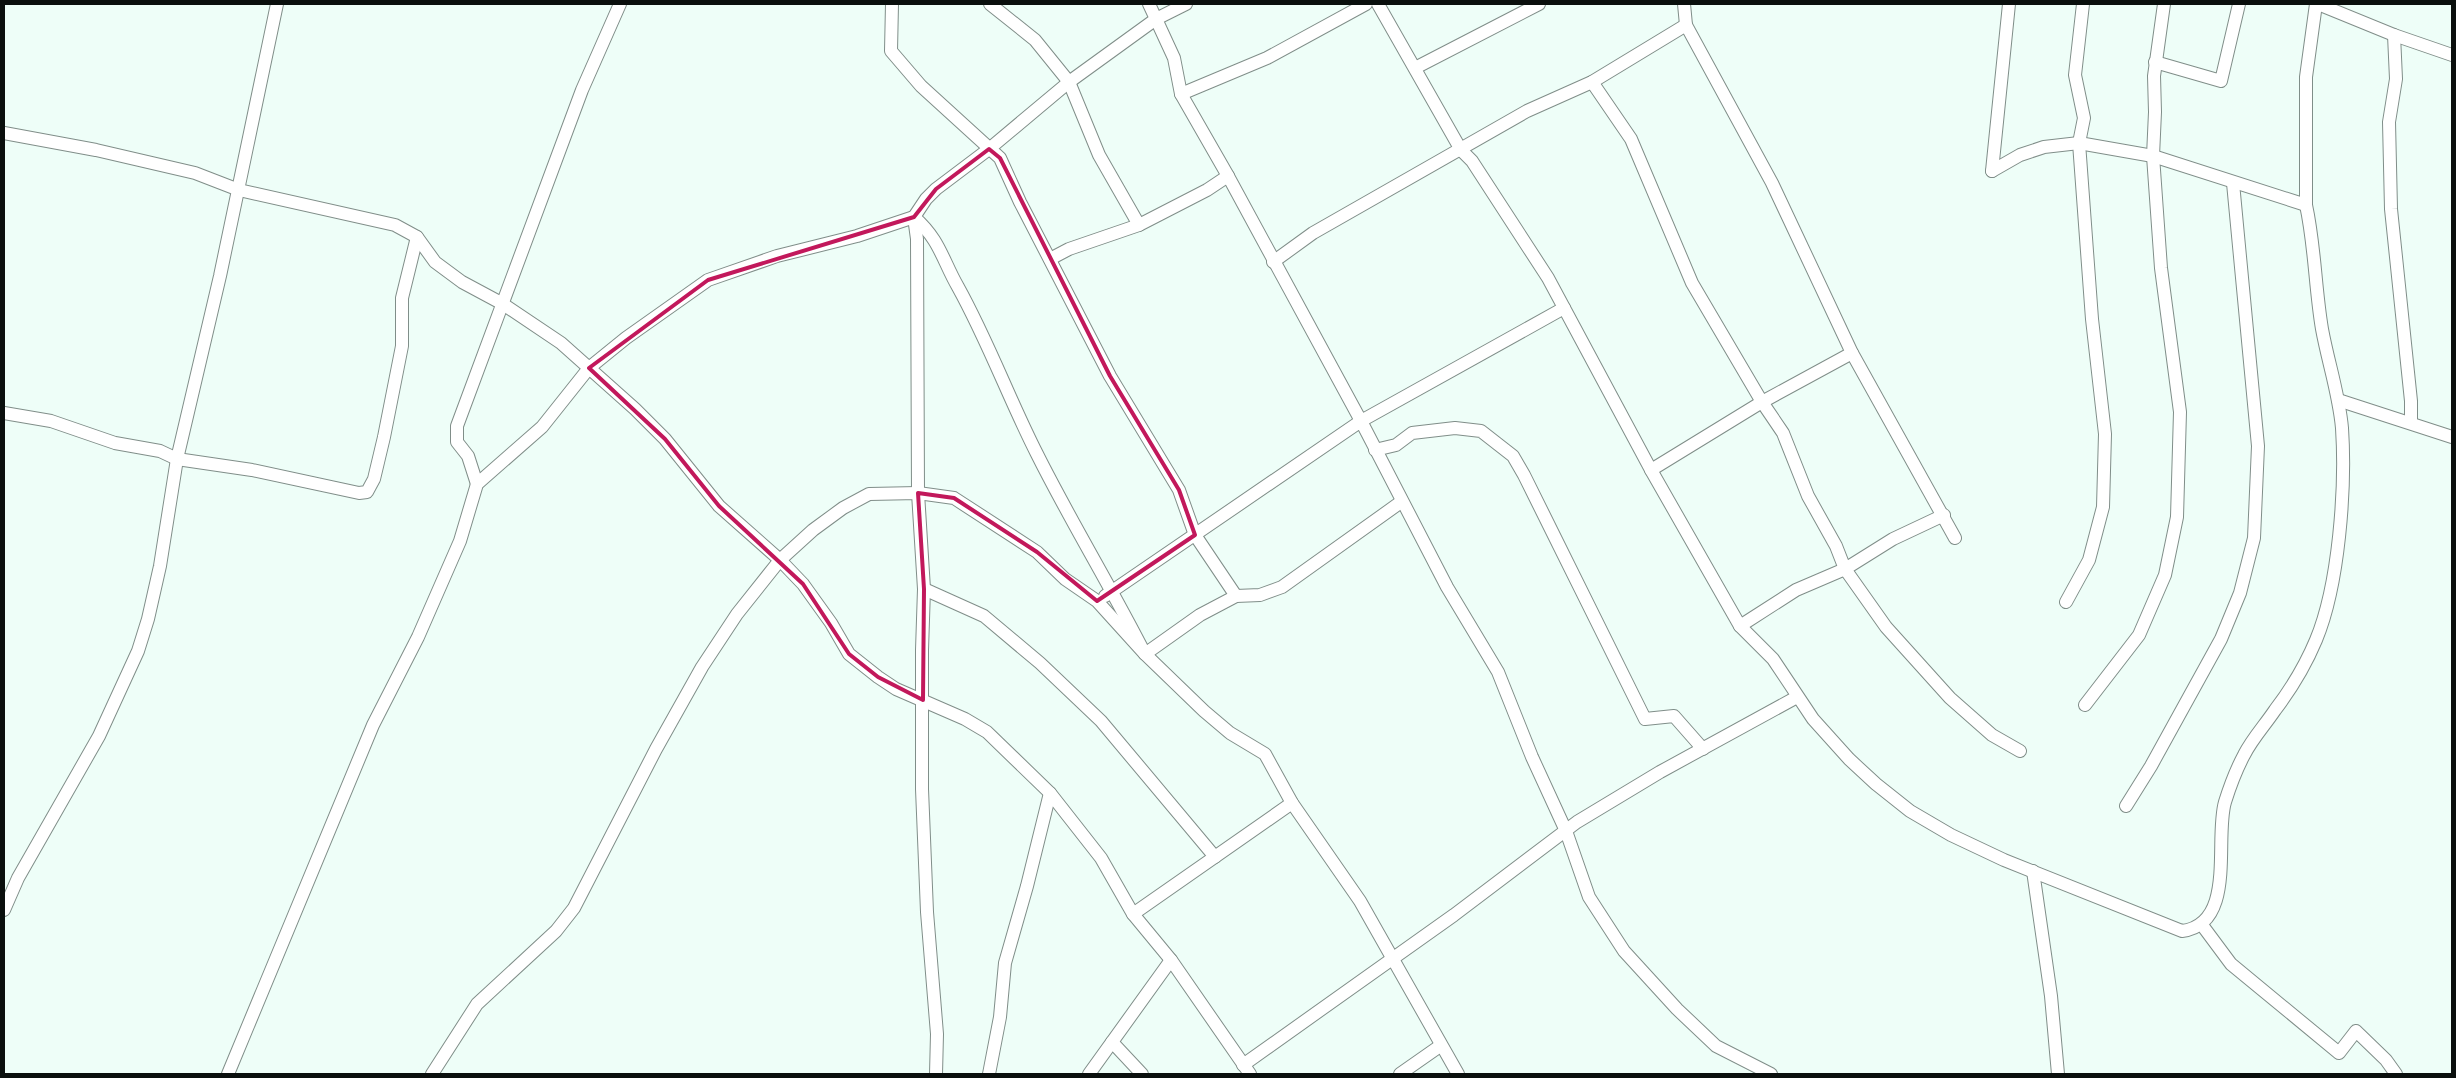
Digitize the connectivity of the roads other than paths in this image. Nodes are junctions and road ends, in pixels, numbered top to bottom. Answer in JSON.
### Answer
{"nodes":[{"id":1,"x":277,"y":4,"type":"edge"},
{"id":2,"x":620,"y":4,"type":"edge"},
{"id":3,"x":892,"y":4,"type":"edge"},
{"id":4,"x":990,"y":4,"type":"edge"},
{"id":5,"x":1149,"y":4,"type":"edge"},
{"id":6,"x":1186,"y":4,"type":"edge"},
{"id":7,"x":1366,"y":4,"type":"edge"},
{"id":8,"x":1378,"y":4,"type":"edge"},
{"id":9,"x":1539,"y":4,"type":"edge"},
{"id":10,"x":1684,"y":4,"type":"edge"},
{"id":11,"x":2009,"y":4,"type":"edge"},
{"id":12,"x":2083,"y":4,"type":"edge"},
{"id":13,"x":2164,"y":4,"type":"edge"},
{"id":14,"x":2239,"y":4,"type":"edge"},
{"id":15,"x":2317,"y":4,"type":"edge"},
{"id":16,"x":1156,"y":19,"type":"junction"},
{"id":17,"x":1686,"y":25,"type":"junction"},
{"id":18,"x":2394,"y":35,"type":"junction"},
{"id":19,"x":2452,"y":55,"type":"edge"},
{"id":20,"x":2155,"y":62,"type":"junction"},
{"id":21,"x":1415,"y":68,"type":"junction"},
{"id":22,"x":1069,"y":82,"type":"junction"},
{"id":23,"x":1592,"y":82,"type":"junction"},
{"id":24,"x":1181,"y":94,"type":"junction"},
{"id":25,"x":4,"y":133,"type":"edge"},
{"id":26,"x":2079,"y":143,"type":"junction"},
{"id":27,"x":990,"y":149,"type":"junction"},
{"id":28,"x":1461,"y":150,"type":"junction"},
{"id":29,"x":2153,"y":156,"type":"junction"},
{"id":30,"x":1228,"y":176,"type":"junction"},
{"id":31,"x":2234,"y":183,"type":"junction"},
{"id":32,"x":239,"y":190,"type":"junction"},
{"id":33,"x":2306,"y":205,"type":"junction"},
{"id":34,"x":914,"y":217,"type":"junction"},
{"id":35,"x":1139,"y":225,"type":"junction"},
{"id":36,"x":417,"y":237,"type":"junction"},
{"id":37,"x":1050,"y":259,"type":"junction"},
{"id":38,"x":1273,"y":262,"type":"junction"},
{"id":39,"x":503,"y":304,"type":"junction"},
{"id":40,"x":1564,"y":308,"type":"junction"},
{"id":41,"x":1852,"y":353,"type":"junction"},
{"id":42,"x":588,"y":368,"type":"junction"},
{"id":43,"x":2338,"y":400,"type":"junction"},
{"id":44,"x":1762,"y":402,"type":"junction"},
{"id":45,"x":4,"y":413,"type":"edge"},
{"id":46,"x":1361,"y":421,"type":"junction"},
{"id":47,"x":2411,"y":424,"type":"junction"},
{"id":48,"x":2452,"y":437,"type":"edge"},
{"id":49,"x":1375,"y":450,"type":"junction"},
{"id":50,"x":177,"y":459,"type":"junction"},
{"id":51,"x":1651,"y":470,"type":"junction"},
{"id":52,"x":477,"y":484,"type":"junction"},
{"id":53,"x":918,"y":494,"type":"junction"},
{"id":54,"x":1401,"y":502,"type":"junction"},
{"id":55,"x":1944,"y":515,"type":"junction"},
{"id":56,"x":1195,"y":534,"type":"junction"},
{"id":57,"x":1955,"y":538,"type":"dead end"},
{"id":58,"x":780,"y":560,"type":"junction"},
{"id":59,"x":1845,"y":569,"type":"junction"},
{"id":60,"x":924,"y":589,"type":"junction"},
{"id":61,"x":1111,"y":592,"type":"junction"},
{"id":62,"x":1236,"y":596,"type":"junction"},
{"id":63,"x":1097,"y":601,"type":"junction"},
{"id":64,"x":2066,"y":602,"type":"dead end"},
{"id":65,"x":1740,"y":626,"type":"junction"},
{"id":66,"x":1145,"y":654,"type":"junction"},
{"id":67,"x":1797,"y":697,"type":"junction"},
{"id":68,"x":922,"y":700,"type":"junction"},
{"id":69,"x":2085,"y":706,"type":"dead end"},
{"id":70,"x":1702,"y":749,"type":"junction"},
{"id":71,"x":2020,"y":751,"type":"dead end"},
{"id":72,"x":1050,"y":793,"type":"junction"},
{"id":73,"x":1292,"y":804,"type":"junction"},
{"id":74,"x":2126,"y":806,"type":"dead end"},
{"id":75,"x":1566,"y":831,"type":"junction"},
{"id":76,"x":1215,"y":856,"type":"junction"},
{"id":77,"x":2033,"y":871,"type":"junction"},
{"id":78,"x":4,"y":910,"type":"edge"},
{"id":79,"x":1133,"y":914,"type":"junction"},
{"id":80,"x":2202,"y":925,"type":"junction"},
{"id":81,"x":1393,"y":958,"type":"junction"},
{"id":82,"x":1171,"y":960,"type":"junction"},
{"id":83,"x":1112,"y":1042,"type":"junction"},
{"id":84,"x":1440,"y":1046,"type":"junction"},
{"id":85,"x":1246,"y":1069,"type":"edge"},
{"id":86,"x":228,"y":1074,"type":"edge"},
{"id":87,"x":432,"y":1074,"type":"edge"},
{"id":88,"x":936,"y":1074,"type":"edge"},
{"id":89,"x":989,"y":1074,"type":"edge"},
{"id":90,"x":1089,"y":1074,"type":"edge"},
{"id":91,"x":1142,"y":1074,"type":"edge"},
{"id":92,"x":1400,"y":1074,"type":"edge"},
{"id":93,"x":1458,"y":1074,"type":"edge"},
{"id":94,"x":1772,"y":1074,"type":"edge"},
{"id":95,"x":2058,"y":1074,"type":"edge"},
{"id":96,"x":2396,"y":1074,"type":"edge"}],
"edges":[{"from":1,"to":32,"type":"street"},
{"from":2,"to":39,"type":"street"},
{"from":3,"to":27,"type":"street"},
{"from":4,"to":22,"type":"street"},
{"from":5,"to":16,"type":"street"},
{"from":6,"to":16,"type":"street"},
{"from":7,"to":24,"type":"street"},
{"from":8,"to":21,"type":"street"},
{"from":9,"to":21,"type":"street"},
{"from":10,"to":17,"type":"street"},
{"from":11,"to":26,"type":"street"},
{"from":12,"to":26,"type":"street"},
{"from":13,"to":20,"type":"street"},
{"from":14,"to":20,"type":"street"},
{"from":15,"to":18,"type":"street"},
{"from":15,"to":33,"type":"street"},
{"from":16,"to":22,"type":"street"},
{"from":16,"to":24,"type":"street"},
{"from":17,"to":23,"type":"street"},
{"from":17,"to":41,"type":"street"},
{"from":18,"to":19,"type":"street"},
{"from":18,"to":47,"type":"street"},
{"from":20,"to":29,"type":"street"},
{"from":21,"to":28,"type":"street"},
{"from":22,"to":27,"type":"street"},
{"from":22,"to":35,"type":"street"},
{"from":23,"to":28,"type":"street"},
{"from":23,"to":44,"type":"street"},
{"from":24,"to":30,"type":"street"},
{"from":25,"to":32,"type":"street"},
{"from":26,"to":29,"type":"street"},
{"from":26,"to":64,"type":"street"},
{"from":27,"to":34,"type":"street"},
{"from":27,"to":37,"type":"street"},
{"from":28,"to":38,"type":"street"},
{"from":28,"to":40,"type":"street"},
{"from":29,"to":31,"type":"street"},
{"from":29,"to":69,"type":"street"},
{"from":30,"to":35,"type":"street"},
{"from":30,"to":38,"type":"street"},
{"from":31,"to":33,"type":"street"},
{"from":31,"to":74,"type":"street"},
{"from":32,"to":36,"type":"street"},
{"from":32,"to":50,"type":"street"},
{"from":33,"to":43,"type":"street"},
{"from":34,"to":42,"type":"street"},
{"from":34,"to":53,"type":"street"},
{"from":34,"to":61,"type":"street"},
{"from":35,"to":37,"type":"street"},
{"from":36,"to":39,"type":"street"},
{"from":36,"to":50,"type":"street"},
{"from":37,"to":56,"type":"street"},
{"from":38,"to":46,"type":"street"},
{"from":39,"to":42,"type":"street"},
{"from":39,"to":52,"type":"street"},
{"from":40,"to":46,"type":"street"},
{"from":40,"to":51,"type":"street"},
{"from":41,"to":44,"type":"street"},
{"from":41,"to":55,"type":"street"},
{"from":42,"to":52,"type":"street"},
{"from":42,"to":58,"type":"street"},
{"from":43,"to":47,"type":"street"},
{"from":43,"to":80,"type":"street"},
{"from":44,"to":51,"type":"street"},
{"from":44,"to":59,"type":"street"},
{"from":45,"to":50,"type":"street"},
{"from":46,"to":49,"type":"street"},
{"from":46,"to":56,"type":"street"},
{"from":47,"to":48,"type":"street"},
{"from":49,"to":54,"type":"street"},
{"from":49,"to":70,"type":"street"},
{"from":50,"to":78,"type":"street"},
{"from":51,"to":65,"type":"street"},
{"from":52,"to":86,"type":"street"},
{"from":53,"to":58,"type":"street"},
{"from":53,"to":60,"type":"street"},
{"from":53,"to":63,"type":"street"},
{"from":54,"to":62,"type":"street"},
{"from":54,"to":75,"type":"street"},
{"from":55,"to":57,"type":"street"},
{"from":55,"to":59,"type":"street"},
{"from":56,"to":61,"type":"street"},
{"from":56,"to":62,"type":"street"},
{"from":58,"to":68,"type":"street"},
{"from":58,"to":87,"type":"street"},
{"from":59,"to":65,"type":"street"},
{"from":59,"to":71,"type":"street"},
{"from":60,"to":68,"type":"street"},
{"from":60,"to":76,"type":"street"},
{"from":61,"to":63,"type":"street"},
{"from":61,"to":66,"type":"street"},
{"from":62,"to":66,"type":"street"},
{"from":63,"to":66,"type":"street"},
{"from":65,"to":67,"type":"street"},
{"from":66,"to":73,"type":"street"},
{"from":67,"to":70,"type":"street"},
{"from":67,"to":77,"type":"street"},
{"from":68,"to":72,"type":"street"},
{"from":68,"to":88,"type":"street"},
{"from":70,"to":75,"type":"street"},
{"from":72,"to":79,"type":"street"},
{"from":72,"to":89,"type":"street"},
{"from":73,"to":76,"type":"street"},
{"from":73,"to":81,"type":"street"},
{"from":75,"to":81,"type":"street"},
{"from":75,"to":94,"type":"street"},
{"from":76,"to":79,"type":"street"},
{"from":77,"to":80,"type":"street"},
{"from":77,"to":95,"type":"street"},
{"from":79,"to":82,"type":"street"},
{"from":80,"to":96,"type":"street"},
{"from":81,"to":84,"type":"street"},
{"from":81,"to":85,"type":"street"},
{"from":82,"to":83,"type":"street"},
{"from":82,"to":85,"type":"street"},
{"from":83,"to":90,"type":"street"},
{"from":83,"to":91,"type":"street"},
{"from":84,"to":92,"type":"street"},
{"from":84,"to":93,"type":"street"}]}
